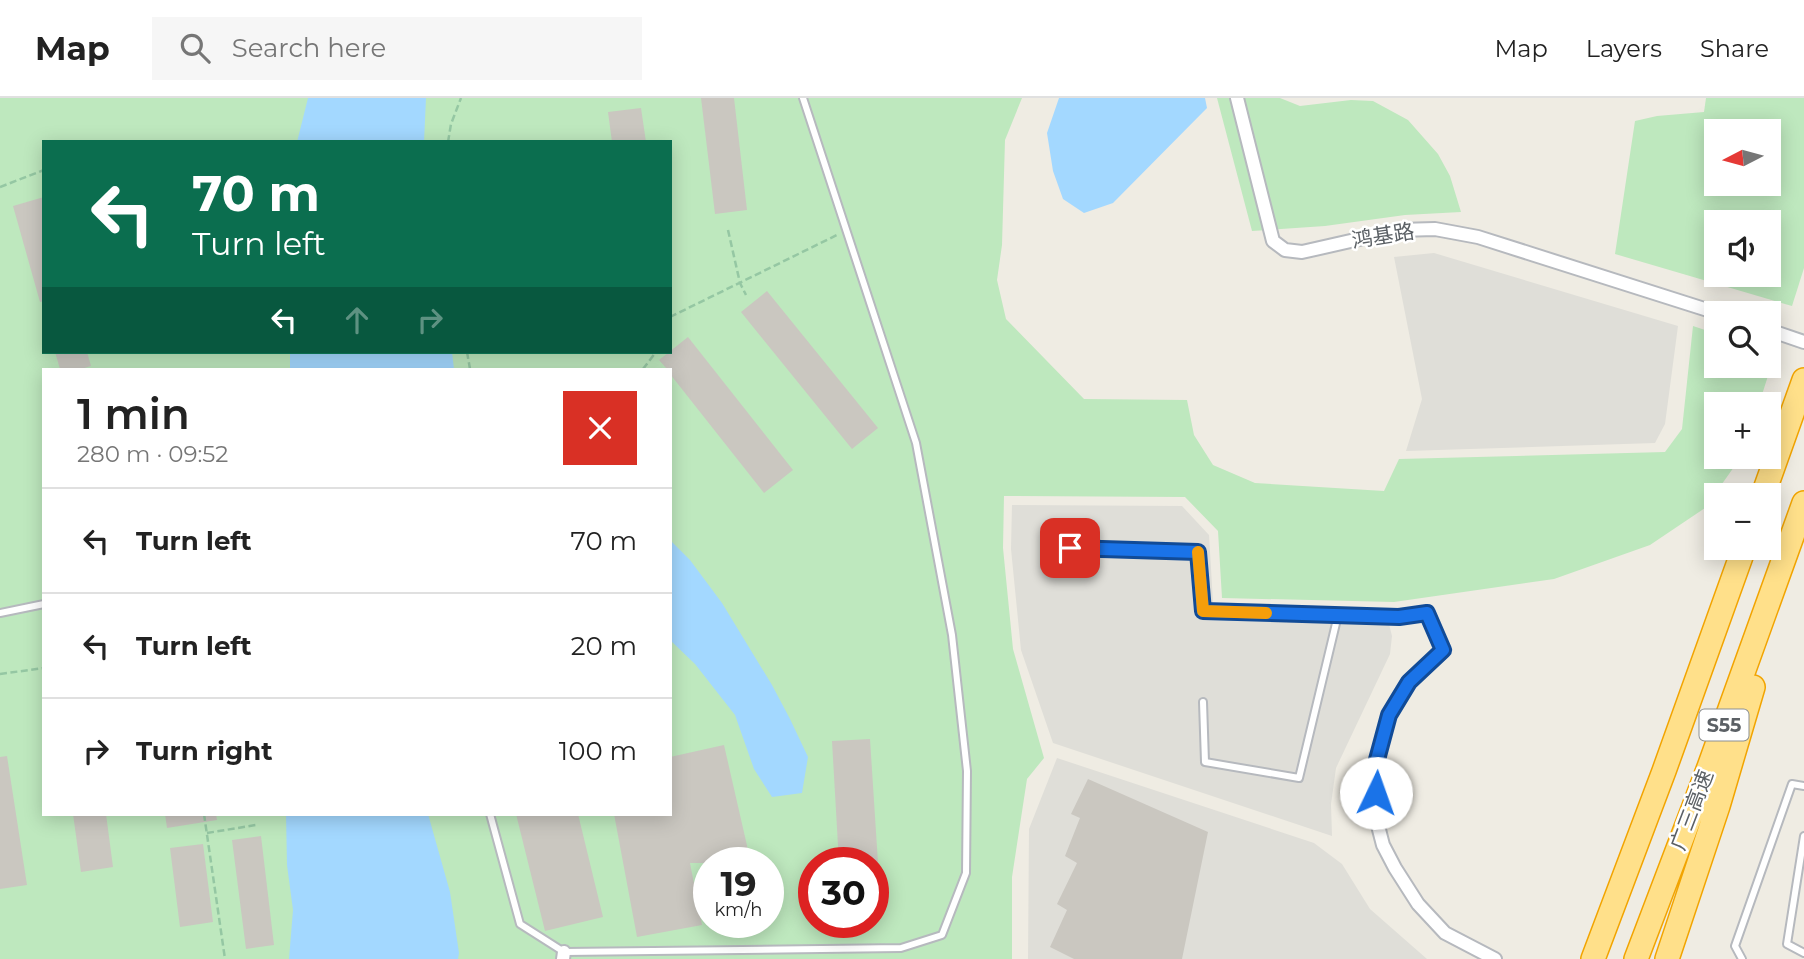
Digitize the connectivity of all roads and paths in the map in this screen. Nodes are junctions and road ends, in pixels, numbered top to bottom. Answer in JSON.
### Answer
{"nodes":[{"id":1,"x":461,"y":98,"type":"edge"},
{"id":2,"x":803,"y":98,"type":"edge"},
{"id":3,"x":1237,"y":98,"type":"edge"},
{"id":4,"x":448,"y":140,"type":"edge"},
{"id":5,"x":42,"y":171,"type":"edge"},
{"id":6,"x":0,"y":187,"type":"edge"},
{"id":7,"x":728,"y":230,"type":"dead end"},
{"id":8,"x":847,"y":230,"type":"junction"},
{"id":9,"x":740,"y":283,"type":"junction"},
{"id":10,"x":746,"y":295,"type":"dead end"},
{"id":11,"x":1704,"y":309,"type":"edge"},
{"id":12,"x":672,"y":316,"type":"edge"},
{"id":13,"x":1781,"y":334,"type":"edge"},
{"id":14,"x":1804,"y":342,"type":"edge"},
{"id":15,"x":654,"y":354,"type":"edge"},
{"id":16,"x":644,"y":368,"type":"edge"},
{"id":17,"x":1804,"y":380,"type":"edge"},
{"id":18,"x":1767,"y":483,"type":"edge"},
{"id":19,"x":1804,"y":503,"type":"edge"},
{"id":20,"x":1804,"y":512,"type":"edge"},
{"id":21,"x":1070,"y":548,"type":"dead end"},
{"id":22,"x":1741,"y":560,"type":"edge"},
{"id":23,"x":42,"y":604,"type":"edge"},
{"id":24,"x":0,"y":613,"type":"edge"},
{"id":25,"x":1338,"y":615,"type":"junction"},
{"id":26,"x":1399,"y":617,"type":"joint"},
{"id":27,"x":42,"y":668,"type":"edge"},
{"id":28,"x":0,"y":674,"type":"edge"},
{"id":29,"x":1203,"y":702,"type":"dead end"},
{"id":30,"x":1804,"y":786,"type":"edge"},
{"id":31,"x":204,"y":816,"type":"edge"},
{"id":32,"x":491,"y":816,"type":"edge"},
{"id":33,"x":256,"y":825,"type":"dead end"},
{"id":34,"x":207,"y":833,"type":"junction"},
{"id":35,"x":1804,"y":836,"type":"edge"},
{"id":36,"x":1597,"y":949,"type":"edge"},
{"id":37,"x":1669,"y":951,"type":"edge"},
{"id":38,"x":1639,"y":953,"type":"edge"},
{"id":39,"x":1804,"y":953,"type":"edge"},
{"id":40,"x":564,"y":956,"type":"edge"},
{"id":41,"x":225,"y":959,"type":"edge"},
{"id":42,"x":1494,"y":959,"type":"edge"},
{"id":43,"x":1742,"y":959,"type":"edge"}],
"edges":[{"from":1,"to":4,"type":"path"},
{"from":2,"to":8,"type":"lane"},
{"from":3,"to":11,"type":"street","name":"鸿基路"},
{"from":5,"to":6,"type":"path"},
{"from":7,"to":9,"type":"path"},
{"from":8,"to":9,"type":"path"},
{"from":8,"to":40,"type":"lane"},
{"from":9,"to":10,"type":"path"},
{"from":9,"to":12,"type":"path"},
{"from":13,"to":14,"type":"street"},
{"from":15,"to":16,"type":"path"},
{"from":17,"to":18,"type":"highway"},
{"from":19,"to":38,"type":"highway","name":"广三高速","number":"S55"},
{"from":20,"to":37,"type":"highway"},
{"from":21,"to":25,"type":"lane"},
{"from":22,"to":36,"type":"highway","name":"广三高速","number":"S55"},
{"from":23,"to":24,"type":"lane"},
{"from":25,"to":26,"type":"lane"},
{"from":25,"to":29,"type":"lane"},
{"from":26,"to":42,"type":"street"},
{"from":27,"to":28,"type":"path"},
{"from":30,"to":43,"type":"lane"},
{"from":31,"to":34,"type":"path"},
{"from":32,"to":40,"type":"lane"},
{"from":33,"to":34,"type":"path"},
{"from":34,"to":41,"type":"path"},
{"from":35,"to":39,"type":"lane"}]}
